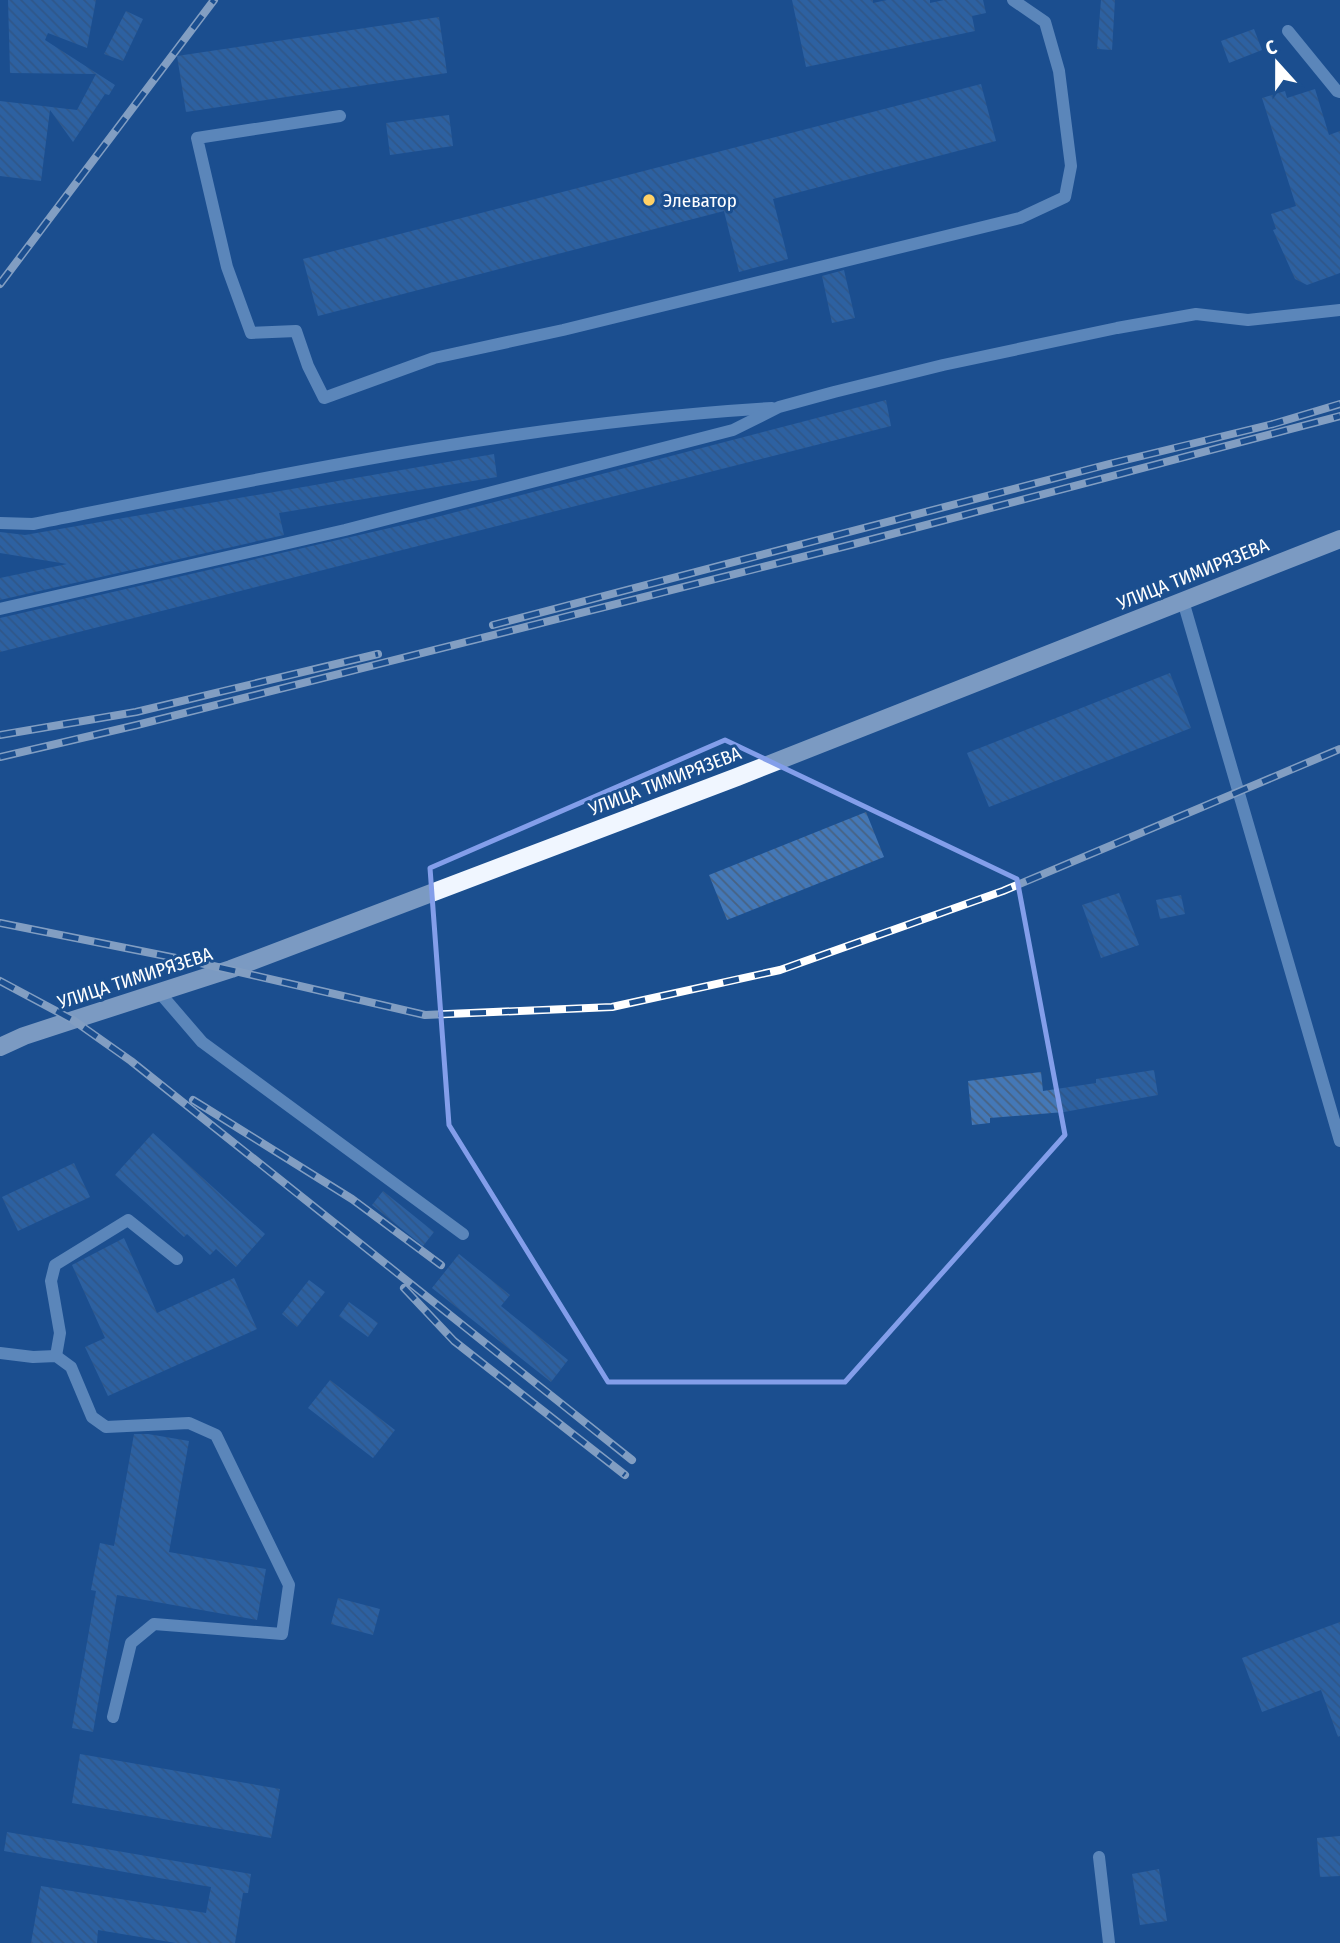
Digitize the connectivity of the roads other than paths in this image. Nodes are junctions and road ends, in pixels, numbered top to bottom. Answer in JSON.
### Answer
{"nodes":[{"id":1,"x":1013,"y":0,"type":"edge"},
{"id":2,"x":1288,"y":31,"type":"dead end"},
{"id":3,"x":1340,"y":92,"type":"edge"},
{"id":4,"x":340,"y":116,"type":"dead end"},
{"id":5,"x":1340,"y":310,"type":"edge"},
{"id":6,"x":779,"y":407,"type":"junction"},
{"id":7,"x":0,"y":523,"type":"edge"},
{"id":8,"x":1340,"y":539,"type":"edge"},
{"id":9,"x":1183,"y":601,"type":"junction"},
{"id":10,"x":0,"y":609,"type":"edge"},
{"id":11,"x":159,"y":992,"type":"junction"},
{"id":12,"x":0,"y":1047,"type":"edge"},
{"id":13,"x":1340,"y":1141,"type":"edge"},
{"id":14,"x":463,"y":1234,"type":"dead end"},
{"id":15,"x":177,"y":1259,"type":"dead end"},
{"id":16,"x":0,"y":1353,"type":"edge"},
{"id":17,"x":56,"y":1356,"type":"junction"},
{"id":18,"x":113,"y":1717,"type":"dead end"},
{"id":19,"x":1098,"y":1857,"type":"dead end"},
{"id":20,"x":1109,"y":1943,"type":"edge"}],
"edges":[{"from":1,"to":4,"type":"street"},
{"from":2,"to":3,"type":"street"},
{"from":5,"to":6,"type":"street"},
{"from":6,"to":7,"type":"street"},
{"from":6,"to":10,"type":"street"},
{"from":8,"to":9,"type":"main road","name":"УЛИЦА ТИМИРЯЗЕВА"},
{"from":9,"to":11,"type":"main road","name":"УЛИЦА ТИМИРЯЗЕВА"},
{"from":9,"to":13,"type":"street"},
{"from":11,"to":12,"type":"main road","name":"УЛИЦА ТИМИРЯЗЕВА"},
{"from":11,"to":14,"type":"street"},
{"from":15,"to":17,"type":"street"},
{"from":16,"to":17,"type":"street"},
{"from":17,"to":18,"type":"street"},
{"from":19,"to":20,"type":"street"}]}
